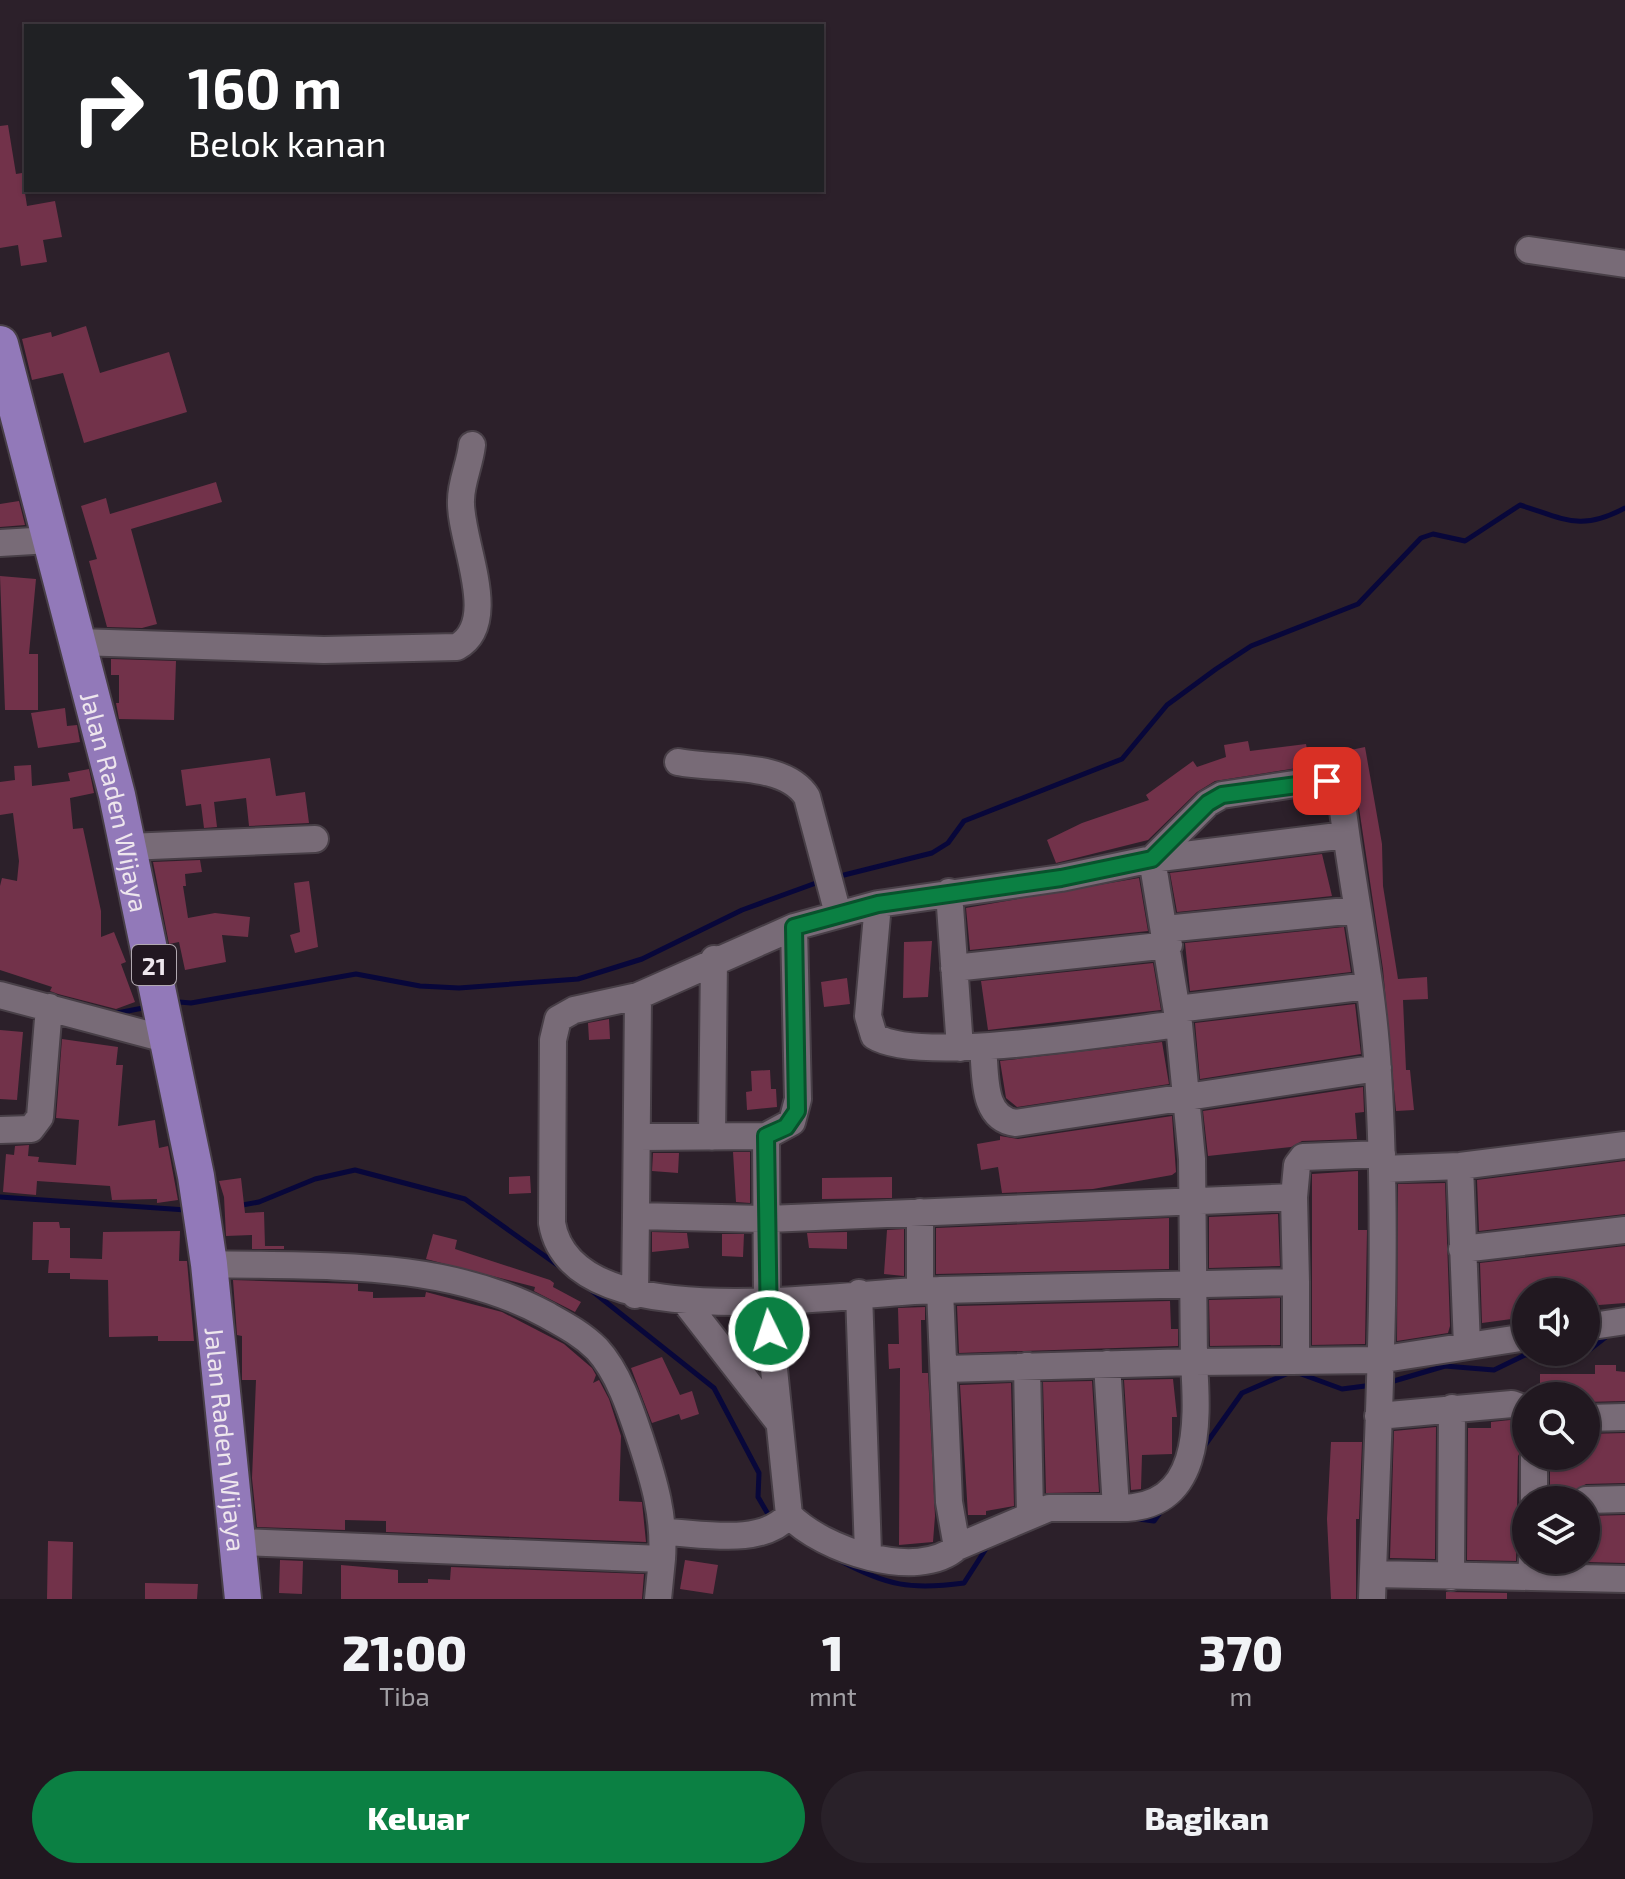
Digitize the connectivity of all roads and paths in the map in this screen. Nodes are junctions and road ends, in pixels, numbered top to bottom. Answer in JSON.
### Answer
{"nodes":[{"id":1,"x":1529,"y":250,"type":"dead end"},
{"id":2,"x":1625,"y":264,"type":"edge"},
{"id":3,"x":0,"y":344,"type":"edge"},
{"id":4,"x":472,"y":445,"type":"dead end"},
{"id":5,"x":50,"y":540,"type":"junction"},
{"id":6,"x":0,"y":543,"type":"edge"},
{"id":7,"x":78,"y":642,"type":"junction"},
{"id":8,"x":678,"y":762,"type":"dead end"},
{"id":9,"x":1346,"y":835,"type":"junction"},
{"id":10,"x":315,"y":839,"type":"dead end"},
{"id":11,"x":128,"y":847,"type":"junction"},
{"id":12,"x":1152,"y":859,"type":"junction"},
{"id":13,"x":949,"y":892,"type":"junction"},
{"id":14,"x":878,"y":904,"type":"junction"},
{"id":15,"x":1357,"y":910,"type":"junction"},
{"id":16,"x":838,"y":914,"type":"junction"},
{"id":17,"x":794,"y":927,"type":"junction"},
{"id":18,"x":1167,"y":937,"type":"junction"},
{"id":19,"x":714,"y":959,"type":"junction"},
{"id":20,"x":954,"y":968,"type":"junction"},
{"id":21,"x":1368,"y":986,"type":"junction"},
{"id":22,"x":0,"y":995,"type":"edge"},
{"id":23,"x":638,"y":996,"type":"junction"},
{"id":24,"x":49,"y":1007,"type":"junction"},
{"id":25,"x":1178,"y":1017,"type":"junction"},
{"id":26,"x":169,"y":1040,"type":"junction"},
{"id":27,"x":971,"y":1047,"type":"junction"},
{"id":28,"x":1378,"y":1068,"type":"junction"},
{"id":29,"x":1187,"y":1095,"type":"junction"},
{"id":30,"x":0,"y":1130,"type":"edge"},
{"id":31,"x":766,"y":1136,"type":"junction"},
{"id":32,"x":639,"y":1137,"type":"junction"},
{"id":33,"x":712,"y":1137,"type":"junction"},
{"id":34,"x":1625,"y":1145,"type":"edge"},
{"id":35,"x":1382,"y":1161,"type":"junction"},
{"id":36,"x":1460,"y":1166,"type":"junction"},
{"id":37,"x":1294,"y":1197,"type":"junction"},
{"id":38,"x":1192,"y":1198,"type":"junction"},
{"id":39,"x":920,"y":1212,"type":"junction"},
{"id":40,"x":636,"y":1216,"type":"junction"},
{"id":41,"x":768,"y":1219,"type":"junction"},
{"id":42,"x":1625,"y":1230,"type":"edge"},
{"id":43,"x":1462,"y":1249,"type":"junction"},
{"id":44,"x":209,"y":1264,"type":"junction"},
{"id":45,"x":1193,"y":1281,"type":"junction"},
{"id":46,"x":1296,"y":1282,"type":"junction"},
{"id":47,"x":930,"y":1290,"type":"junction"},
{"id":48,"x":859,"y":1293,"type":"junction"},
{"id":49,"x":635,"y":1295,"type":"junction"},
{"id":50,"x":767,"y":1301,"type":"junction"},
{"id":51,"x":686,"y":1303,"type":"junction"},
{"id":52,"x":1625,"y":1321,"type":"edge"},
{"id":53,"x":1600,"y":1325,"type":"edge"},
{"id":54,"x":1512,"y":1339,"type":"edge"},
{"id":55,"x":1467,"y":1346,"type":"junction"},
{"id":56,"x":1296,"y":1361,"type":"junction"},
{"id":57,"x":1194,"y":1362,"type":"junction"},
{"id":58,"x":1379,"y":1363,"type":"junction"},
{"id":59,"x":1107,"y":1364,"type":"junction"},
{"id":60,"x":1027,"y":1366,"type":"junction"},
{"id":61,"x":945,"y":1369,"type":"junction"},
{"id":62,"x":1512,"y":1404,"type":"edge"},
{"id":63,"x":1452,"y":1408,"type":"junction"},
{"id":64,"x":1378,"y":1412,"type":"junction"},
{"id":65,"x":1625,"y":1417,"type":"edge"},
{"id":66,"x":1600,"y":1418,"type":"edge"},
{"id":67,"x":777,"y":1421,"type":"junction"},
{"id":68,"x":1625,"y":1499,"type":"edge"},
{"id":69,"x":1600,"y":1500,"type":"edge"},
{"id":70,"x":1116,"y":1508,"type":"junction"},
{"id":71,"x":1030,"y":1514,"type":"junction"},
{"id":72,"x":777,"y":1523,"type":"junction"},
{"id":73,"x":664,"y":1532,"type":"junction"},
{"id":74,"x":239,"y":1542,"type":"junction"},
{"id":75,"x":957,"y":1547,"type":"junction"},
{"id":76,"x":868,"y":1553,"type":"junction"},
{"id":77,"x":662,"y":1559,"type":"junction"},
{"id":78,"x":1512,"y":1571,"type":"edge"},
{"id":79,"x":1578,"y":1574,"type":"edge"},
{"id":80,"x":1451,"y":1577,"type":"junction"},
{"id":81,"x":1625,"y":1579,"type":"edge"},
{"id":82,"x":1373,"y":1587,"type":"edge"},
{"id":83,"x":243,"y":1599,"type":"edge"},
{"id":84,"x":658,"y":1599,"type":"edge"}],
"edges":[{"from":1,"to":2,"type":"street"},
{"from":3,"to":5,"type":"highway","name":"Jalan Raden Wijaya","number":"21"},
{"from":4,"to":7,"type":"street"},
{"from":5,"to":6,"type":"street"},
{"from":5,"to":7,"type":"highway","name":"Jalan Raden Wijaya","number":"21"},
{"from":7,"to":11,"type":"highway","name":"Jalan Raden Wijaya","number":"21"},
{"from":8,"to":16,"type":"street"},
{"from":9,"to":12,"type":"street"},
{"from":9,"to":12,"type":"street"},
{"from":9,"to":15,"type":"street"},
{"from":10,"to":11,"type":"street"},
{"from":11,"to":26,"type":"highway","name":"Jalan Raden Wijaya","number":"21"},
{"from":12,"to":13,"type":"street"},
{"from":12,"to":18,"type":"street"},
{"from":13,"to":14,"type":"street"},
{"from":13,"to":20,"type":"street"},
{"from":14,"to":16,"type":"street"},
{"from":14,"to":27,"type":"street"},
{"from":15,"to":18,"type":"street"},
{"from":15,"to":21,"type":"street"},
{"from":16,"to":17,"type":"street"},
{"from":17,"to":19,"type":"street"},
{"from":17,"to":31,"type":"street"},
{"from":18,"to":20,"type":"street"},
{"from":18,"to":25,"type":"street"},
{"from":19,"to":23,"type":"street"},
{"from":19,"to":33,"type":"street"},
{"from":20,"to":27,"type":"street"},
{"from":21,"to":25,"type":"street"},
{"from":21,"to":28,"type":"street"},
{"from":22,"to":24,"type":"street"},
{"from":23,"to":32,"type":"street"},
{"from":23,"to":49,"type":"street"},
{"from":24,"to":26,"type":"street"},
{"from":24,"to":30,"type":"street"},
{"from":25,"to":27,"type":"street"},
{"from":25,"to":29,"type":"street"},
{"from":26,"to":44,"type":"highway","name":"Jalan Raden Wijaya","number":"21"},
{"from":27,"to":29,"type":"street"},
{"from":28,"to":29,"type":"street"},
{"from":28,"to":35,"type":"street"},
{"from":29,"to":38,"type":"street"},
{"from":31,"to":33,"type":"street"},
{"from":31,"to":41,"type":"street"},
{"from":32,"to":33,"type":"street"},
{"from":32,"to":40,"type":"street"},
{"from":34,"to":36,"type":"street"},
{"from":35,"to":36,"type":"street"},
{"from":35,"to":37,"type":"street"},
{"from":35,"to":58,"type":"street"},
{"from":36,"to":43,"type":"street"},
{"from":37,"to":38,"type":"street"},
{"from":37,"to":46,"type":"street"},
{"from":38,"to":39,"type":"street"},
{"from":38,"to":45,"type":"street"},
{"from":39,"to":41,"type":"street"},
{"from":39,"to":47,"type":"street"},
{"from":40,"to":41,"type":"street"},
{"from":40,"to":49,"type":"street"},
{"from":41,"to":50,"type":"street"},
{"from":42,"to":43,"type":"street"},
{"from":43,"to":55,"type":"street"},
{"from":44,"to":73,"type":"street"},
{"from":44,"to":74,"type":"highway","name":"Jalan Raden Wijaya","number":"21"},
{"from":45,"to":46,"type":"street"},
{"from":45,"to":47,"type":"street"},
{"from":45,"to":57,"type":"street"},
{"from":46,"to":56,"type":"street"},
{"from":47,"to":48,"type":"street"},
{"from":47,"to":61,"type":"street"},
{"from":48,"to":50,"type":"street"},
{"from":48,"to":76,"type":"street"},
{"from":49,"to":51,"type":"street"},
{"from":50,"to":51,"type":"street"},
{"from":50,"to":67,"type":"street"},
{"from":51,"to":67,"type":"street"},
{"from":52,"to":53,"type":"street"},
{"from":54,"to":55,"type":"street"},
{"from":55,"to":58,"type":"street"},
{"from":56,"to":57,"type":"street"},
{"from":56,"to":58,"type":"street"},
{"from":57,"to":59,"type":"street"},
{"from":57,"to":70,"type":"street"},
{"from":58,"to":64,"type":"street"},
{"from":59,"to":60,"type":"street"},
{"from":59,"to":70,"type":"street"},
{"from":60,"to":61,"type":"street"},
{"from":60,"to":71,"type":"street"},
{"from":61,"to":75,"type":"street"},
{"from":62,"to":63,"type":"street"},
{"from":63,"to":64,"type":"street"},
{"from":63,"to":80,"type":"street"},
{"from":64,"to":82,"type":"street"},
{"from":65,"to":66,"type":"street"},
{"from":67,"to":72,"type":"street"},
{"from":68,"to":69,"type":"street"},
{"from":70,"to":71,"type":"street"},
{"from":71,"to":75,"type":"street"},
{"from":72,"to":73,"type":"street"},
{"from":72,"to":76,"type":"street"},
{"from":73,"to":77,"type":"street"},
{"from":74,"to":77,"type":"street"},
{"from":74,"to":83,"type":"highway","name":"Jalan Raden Wijaya","number":"21"},
{"from":75,"to":76,"type":"street"},
{"from":77,"to":84,"type":"street"},
{"from":78,"to":80,"type":"street"},
{"from":79,"to":81,"type":"street"},
{"from":80,"to":82,"type":"street"}]}
